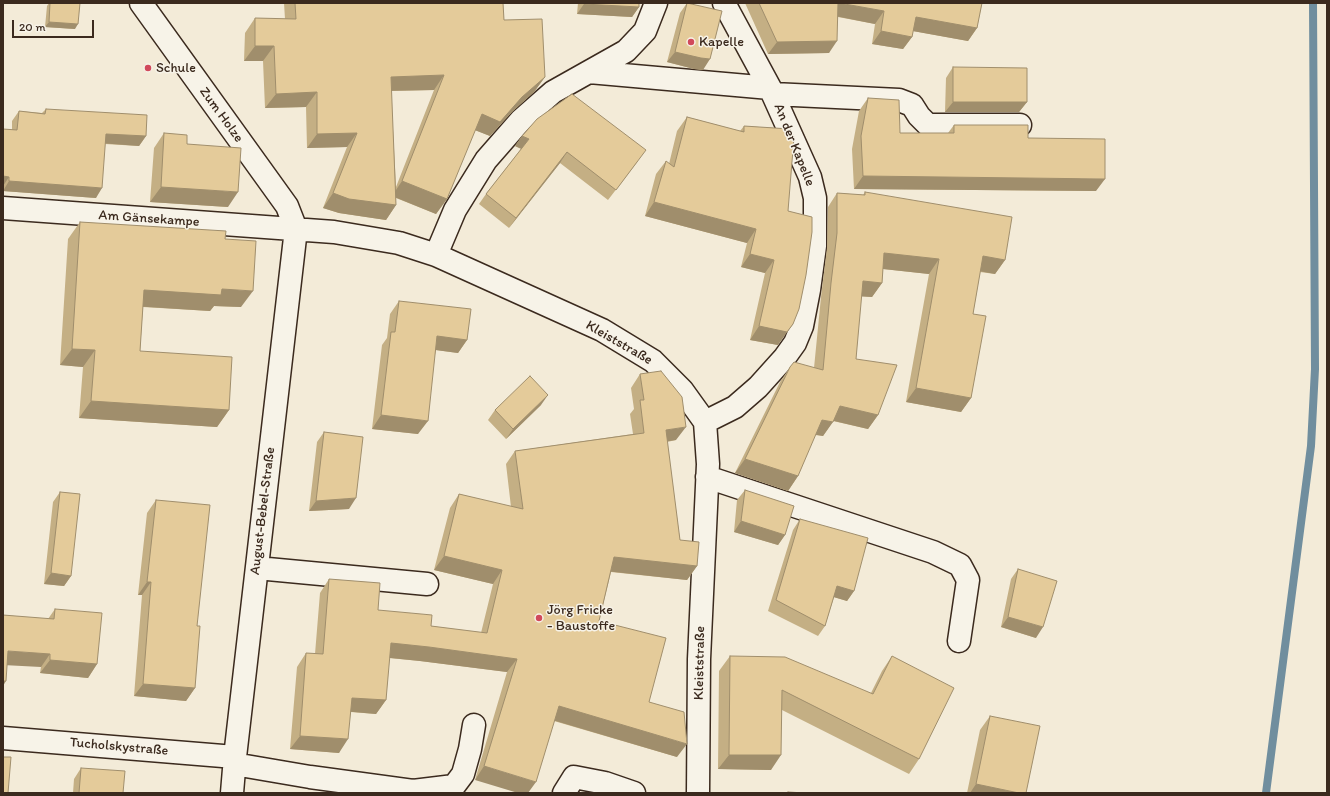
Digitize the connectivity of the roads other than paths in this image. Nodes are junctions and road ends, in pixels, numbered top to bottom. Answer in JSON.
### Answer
{"nodes":[{"id":1,"x":141,"y":3,"type":"edge"},
{"id":2,"x":656,"y":3,"type":"edge"},
{"id":3,"x":724,"y":3,"type":"edge"},
{"id":4,"x":589,"y":72,"type":"junction"},
{"id":5,"x":772,"y":91,"type":"junction"},
{"id":6,"x":1020,"y":125,"type":"edge"},
{"id":7,"x":3,"y":208,"type":"edge"},
{"id":8,"x":296,"y":229,"type":"junction"},
{"id":9,"x":436,"y":254,"type":"junction"},
{"id":10,"x":705,"y":422,"type":"junction"},
{"id":11,"x":707,"y":477,"type":"junction"},
{"id":12,"x":257,"y":568,"type":"junction"},
{"id":13,"x":427,"y":584,"type":"dead end"},
{"id":14,"x":959,"y":641,"type":"dead end"},
{"id":15,"x":474,"y":725,"type":"dead end"},
{"id":16,"x":3,"y":738,"type":"edge"},
{"id":17,"x":234,"y":760,"type":"junction"},
{"id":18,"x":232,"y":793,"type":"edge"},
{"id":19,"x":564,"y":793,"type":"edge"},
{"id":20,"x":634,"y":793,"type":"edge"},
{"id":21,"x":698,"y":793,"type":"edge"}],
"edges":[{"from":1,"to":8,"type":"street","name":"Zum Holze"},
{"from":2,"to":4,"type":"street"},
{"from":3,"to":5,"type":"street","name":"An der Kapelle"},
{"from":4,"to":5,"type":"street"},
{"from":4,"to":9,"type":"street"},
{"from":5,"to":6,"type":"street"},
{"from":5,"to":10,"type":"street","name":"An der Kapelle"},
{"from":7,"to":8,"type":"street","name":"Am Gänsekampe"},
{"from":8,"to":9,"type":"street","name":"Kleiststraße"},
{"from":8,"to":12,"type":"street","name":"August-Bebel-Straße"},
{"from":9,"to":10,"type":"street","name":"Kleiststraße"},
{"from":10,"to":11,"type":"street","name":"Kleiststraße"},
{"from":11,"to":14,"type":"street"},
{"from":11,"to":21,"type":"street","name":"Kleiststraße"},
{"from":12,"to":13,"type":"street"},
{"from":12,"to":17,"type":"street","name":"August-Bebel-Straße"},
{"from":15,"to":17,"type":"street","name":"Tucholskystraße"},
{"from":16,"to":17,"type":"street","name":"Tucholskystraße"},
{"from":17,"to":18,"type":"street","name":"August-Bebel-Straße"},
{"from":19,"to":20,"type":"street"}]}
